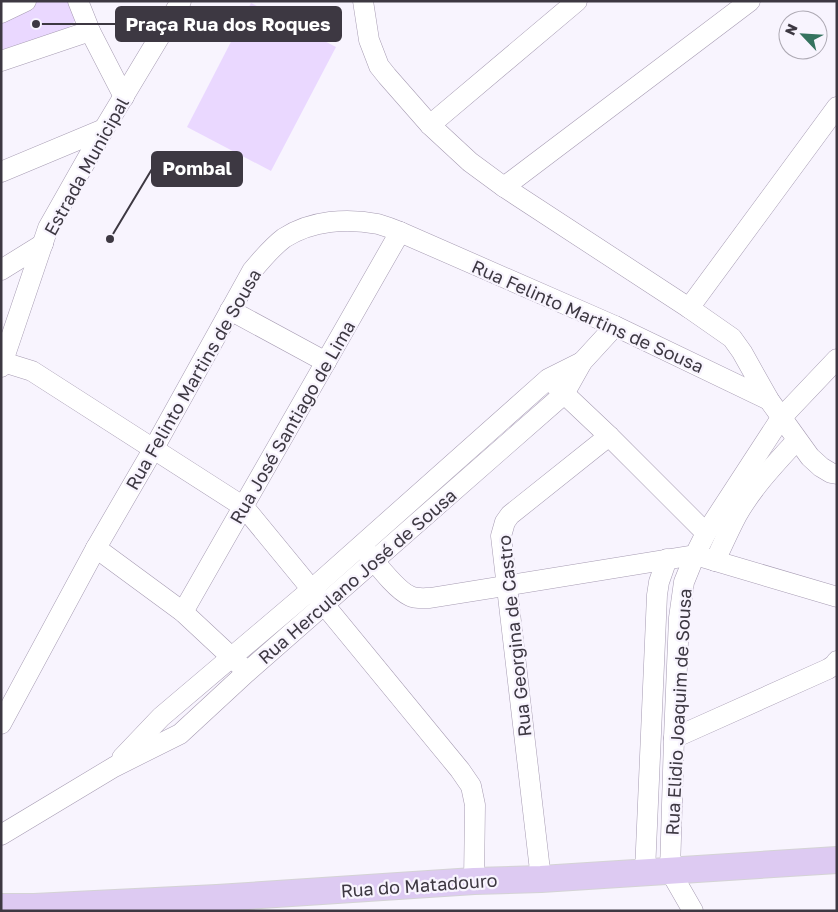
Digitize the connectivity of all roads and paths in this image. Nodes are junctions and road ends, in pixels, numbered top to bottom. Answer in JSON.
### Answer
{"nodes":[{"id":1,"x":26,"y":1,"type":"edge"},
{"id":2,"x":78,"y":1,"type":"edge"},
{"id":3,"x":180,"y":1,"type":"edge"},
{"id":4,"x":577,"y":1,"type":"edge"},
{"id":5,"x":750,"y":1,"type":"edge"},
{"id":6,"x":367,"y":5,"type":"edge"},
{"id":7,"x":1,"y":13,"type":"edge"},
{"id":8,"x":90,"y":31,"type":"junction"},
{"id":9,"x":1,"y":61,"type":"edge"},
{"id":10,"x":124,"y":97,"type":"junction"},
{"id":11,"x":837,"y":107,"type":"edge"},
{"id":12,"x":430,"y":125,"type":"junction"},
{"id":13,"x":104,"y":129,"type":"junction"},
{"id":14,"x":1,"y":172,"type":"edge"},
{"id":15,"x":504,"y":187,"type":"junction"},
{"id":16,"x":400,"y":232,"type":"junction"},
{"id":17,"x":43,"y":244,"type":"junction"},
{"id":18,"x":1,"y":270,"type":"edge"},
{"id":19,"x":689,"y":308,"type":"junction"},
{"id":20,"x":230,"y":310,"type":"junction"},
{"id":21,"x":615,"y":326,"type":"junction"},
{"id":22,"x":837,"y":359,"type":"edge"},
{"id":23,"x":326,"y":362,"type":"junction"},
{"id":24,"x":582,"y":362,"type":"junction"},
{"id":25,"x":2,"y":365,"type":"edge"},
{"id":26,"x":548,"y":379,"type":"junction"},
{"id":27,"x":564,"y":394,"type":"junction"},
{"id":28,"x":769,"y":400,"type":"junction"},
{"id":29,"x":782,"y":418,"type":"junction"},
{"id":30,"x":609,"y":436,"type":"junction"},
{"id":31,"x":797,"y":440,"type":"junction"},
{"id":32,"x":154,"y":448,"type":"junction"},
{"id":33,"x":837,"y":474,"type":"edge"},
{"id":34,"x":244,"y":507,"type":"junction"},
{"id":35,"x":706,"y":533,"type":"junction"},
{"id":36,"x":361,"y":545,"type":"junction"},
{"id":37,"x":96,"y":548,"type":"junction"},
{"id":38,"x":695,"y":555,"type":"junction"},
{"id":39,"x":667,"y":560,"type":"junction"},
{"id":40,"x":715,"y":561,"type":"junction"},
{"id":41,"x":374,"y":562,"type":"junction"},
{"id":42,"x":506,"y":586,"type":"junction"},
{"id":43,"x":318,"y":597,"type":"junction"},
{"id":44,"x":837,"y":597,"type":"edge"},
{"id":45,"x":183,"y":612,"type":"junction"},
{"id":46,"x":232,"y":657,"type":"junction"},
{"id":47,"x":832,"y":665,"type":"edge"},
{"id":48,"x":246,"y":672,"type":"junction"},
{"id":49,"x":1,"y":724,"type":"edge"},
{"id":50,"x":674,"y":738,"type":"junction"},
{"id":51,"x":114,"y":767,"type":"junction"},
{"id":52,"x":1,"y":836,"type":"edge"},
{"id":53,"x":837,"y":860,"type":"edge"},
{"id":54,"x":670,"y":871,"type":"junction"},
{"id":55,"x":645,"y":872,"type":"junction"},
{"id":56,"x":541,"y":879,"type":"junction"},
{"id":57,"x":474,"y":881,"type":"junction"},
{"id":58,"x":1,"y":906,"type":"edge"},
{"id":59,"x":693,"y":911,"type":"edge"}],
"edges":[{"from":1,"to":7,"type":"street"},
{"from":2,"to":8,"type":"street"},
{"from":3,"to":10,"type":"street","name":"Estrada Municipal"},
{"from":4,"to":12,"type":"street"},
{"from":5,"to":15,"type":"street"},
{"from":6,"to":12,"type":"street","name":"Rua Felinto Martins de Sousa"},
{"from":8,"to":9,"type":"street"},
{"from":8,"to":10,"type":"street"},
{"from":10,"to":13,"type":"street","name":"Estrada Municipal"},
{"from":11,"to":19,"type":"street"},
{"from":12,"to":15,"type":"street","name":"Rua Felinto Martins de Sousa"},
{"from":13,"to":14,"type":"street"},
{"from":13,"to":17,"type":"street","name":"Estrada Municipal"},
{"from":15,"to":19,"type":"street","name":"Rua Felinto Martins de Sousa"},
{"from":16,"to":20,"type":"street","name":"Rua Felinto Martins de Sousa"},
{"from":16,"to":21,"type":"street","name":"Rua Felinto Martins de Sousa"},
{"from":16,"to":23,"type":"street","name":"Rua José Santiago de Lima"},
{"from":17,"to":18,"type":"street"},
{"from":17,"to":25,"type":"street","name":"Estrada Municipal"},
{"from":19,"to":28,"type":"street","name":"Rua Felinto Martins de Sousa"},
{"from":20,"to":23,"type":"street"},
{"from":20,"to":32,"type":"street","name":"Rua Felinto Martins de Sousa"},
{"from":21,"to":24,"type":"street","name":"Rua Herculano José de Sousa"},
{"from":21,"to":28,"type":"street","name":"Rua Felinto Martins de Sousa"},
{"from":22,"to":29,"type":"street","name":"Rua Elidio Joaquim de Sousa"},
{"from":23,"to":34,"type":"street","name":"Rua José Santiago de Lima"},
{"from":24,"to":26,"type":"street","name":"Rua Herculano José de Sousa"},
{"from":24,"to":27,"type":"street","name":"Rua Herculano José de Sousa"},
{"from":25,"to":32,"type":"street"},
{"from":26,"to":27,"type":"street"},
{"from":26,"to":36,"type":"street","name":"Rua Herculano José de Sousa"},
{"from":27,"to":30,"type":"street"},
{"from":27,"to":41,"type":"street","name":"Rua Herculano José de Sousa"},
{"from":28,"to":29,"type":"street","name":"Rua Felinto Martins de Sousa"},
{"from":29,"to":31,"type":"street","name":"Rua Felinto Martins de Sousa"},
{"from":29,"to":35,"type":"street","name":"Rua Elidio Joaquim de Sousa"},
{"from":30,"to":35,"type":"street"},
{"from":30,"to":42,"type":"street","name":"Rua Georgina de Castro"},
{"from":31,"to":33,"type":"street","name":"Rua Felinto Martins de Sousa"},
{"from":31,"to":40,"type":"street"},
{"from":32,"to":34,"type":"street"},
{"from":32,"to":37,"type":"street","name":"Rua Felinto Martins de Sousa"},
{"from":34,"to":43,"type":"street"},
{"from":34,"to":45,"type":"street","name":"Rua José Santiago de Lima"},
{"from":35,"to":38,"type":"street","name":"Rua Elidio Joaquim de Sousa"},
{"from":36,"to":41,"type":"street"},
{"from":36,"to":43,"type":"street","name":"Rua Herculano José de Sousa"},
{"from":37,"to":45,"type":"street"},
{"from":37,"to":49,"type":"street","name":"Rua Felinto Martins de Sousa"},
{"from":38,"to":39,"type":"street"},
{"from":38,"to":40,"type":"street"},
{"from":38,"to":50,"type":"street","name":"Rua Elidio Joaquim de Sousa"},
{"from":39,"to":42,"type":"street"},
{"from":39,"to":55,"type":"street","name":"Rua Elidio Joaquim de Sousa"},
{"from":40,"to":44,"type":"street"},
{"from":41,"to":42,"type":"street"},
{"from":41,"to":43,"type":"street","name":"Rua Herculano José de Sousa"},
{"from":42,"to":56,"type":"street","name":"Rua Georgina de Castro"},
{"from":43,"to":46,"type":"street","name":"Rua Herculano José de Sousa"},
{"from":43,"to":48,"type":"street","name":"Rua Herculano José de Sousa"},
{"from":43,"to":57,"type":"street"},
{"from":45,"to":46,"type":"street"},
{"from":46,"to":48,"type":"street"},
{"from":46,"to":51,"type":"street","name":"Rua Herculano José de Sousa"},
{"from":47,"to":50,"type":"street"},
{"from":48,"to":51,"type":"street","name":"Rua Herculano José de Sousa"},
{"from":50,"to":54,"type":"street","name":"Rua Elidio Joaquim de Sousa"},
{"from":51,"to":52,"type":"street","name":"Rua Herculano José de Sousa"},
{"from":53,"to":54,"type":"main road","name":"Rua do Matadouro"},
{"from":54,"to":55,"type":"main road","name":"Rua do Matadouro"},
{"from":54,"to":59,"type":"street"},
{"from":55,"to":56,"type":"main road","name":"Rua do Matadouro"},
{"from":56,"to":57,"type":"main road","name":"Rua do Matadouro"},
{"from":57,"to":58,"type":"main road","name":"Rua do Matadouro"}]}
